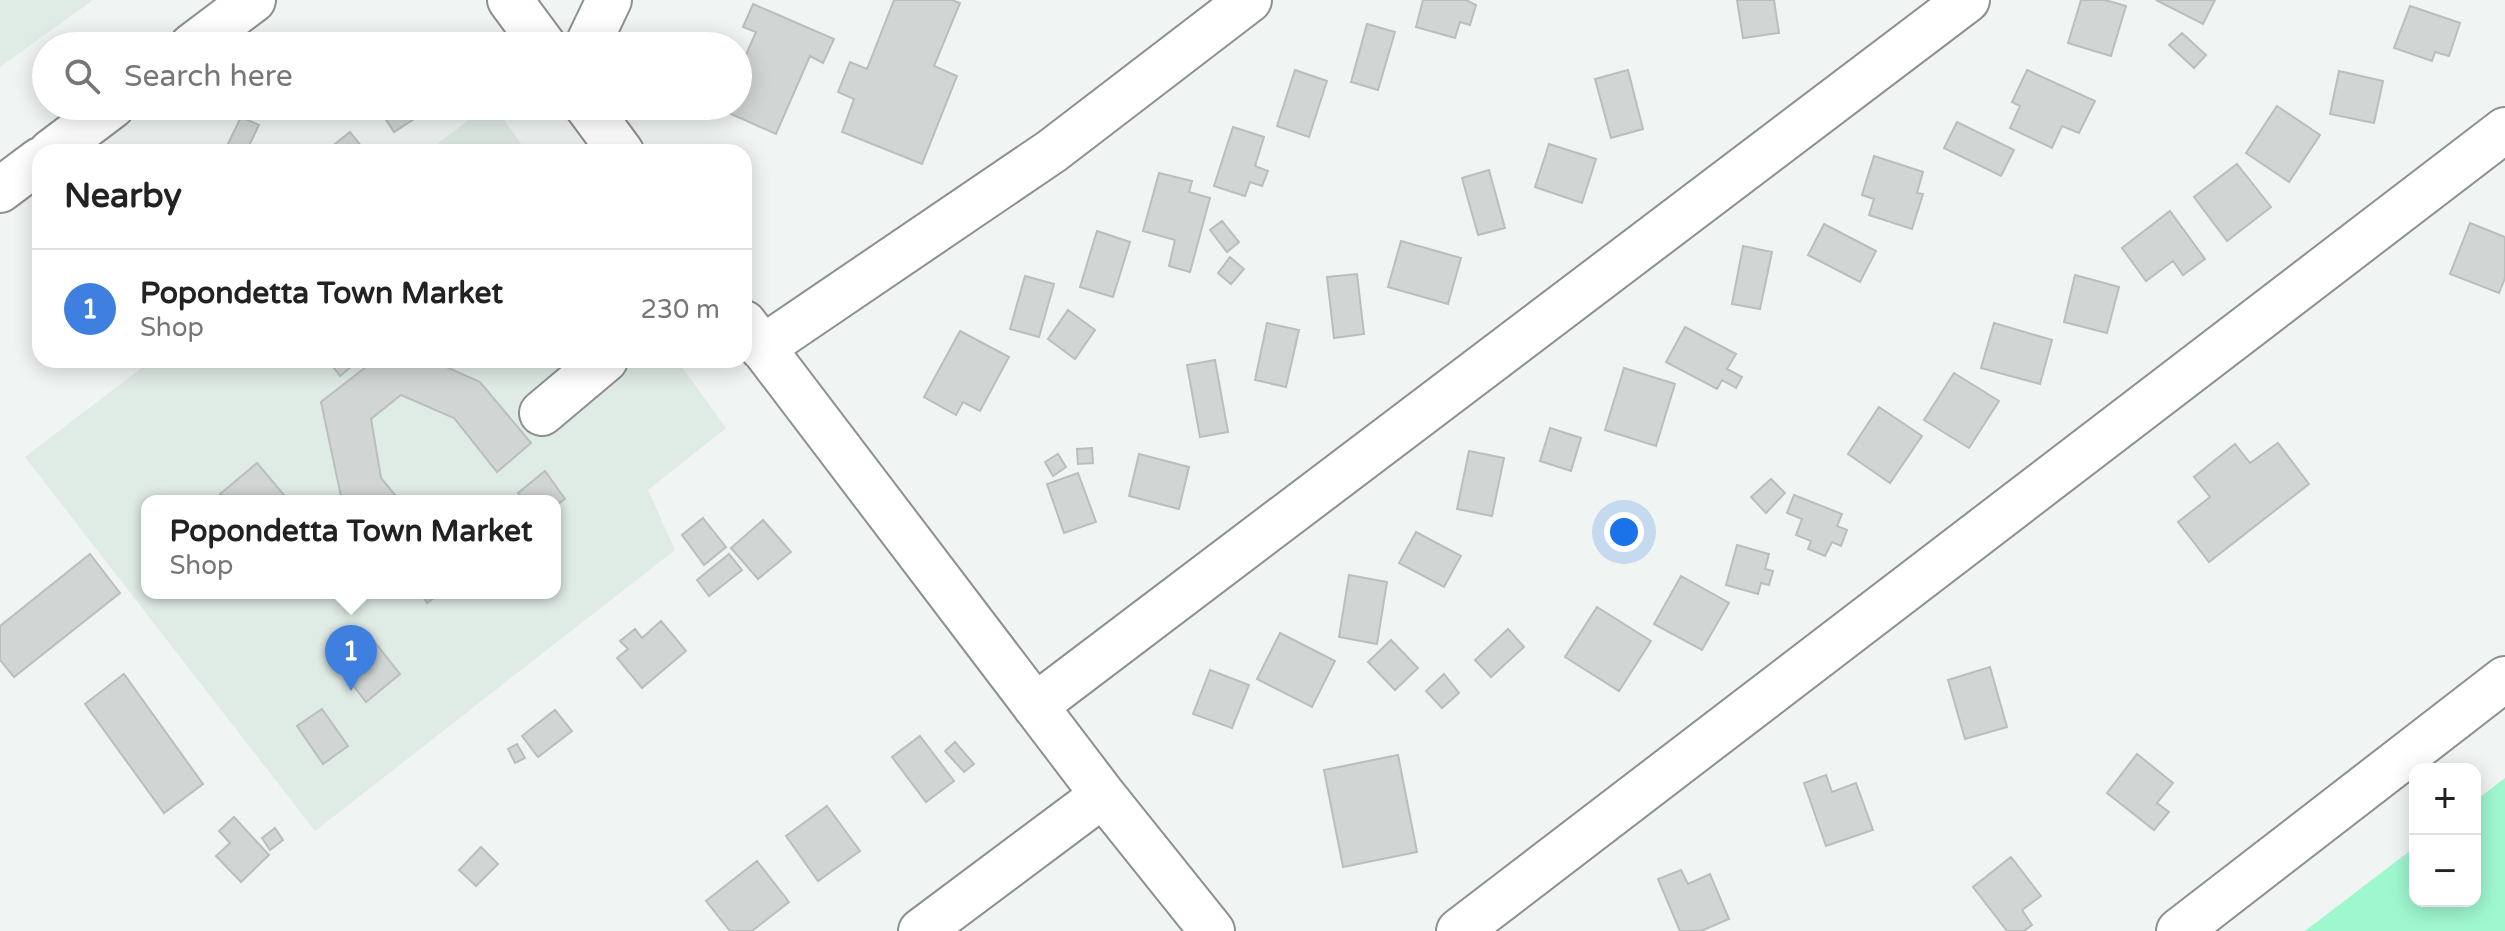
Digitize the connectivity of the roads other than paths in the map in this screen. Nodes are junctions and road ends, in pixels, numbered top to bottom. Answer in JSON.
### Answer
{"nodes":[{"id":1,"x":253,"y":0,"type":"edge"},
{"id":2,"x":510,"y":0,"type":"edge"},
{"id":3,"x":609,"y":0,"type":"edge"},
{"id":4,"x":1249,"y":0,"type":"edge"},
{"id":5,"x":1967,"y":0,"type":"edge"},
{"id":6,"x":211,"y":32,"type":"edge"},
{"id":7,"x":534,"y":32,"type":"edge"},
{"id":8,"x":594,"y":32,"type":"edge"},
{"id":9,"x":93,"y":120,"type":"edge"},
{"id":10,"x":597,"y":120,"type":"edge"},
{"id":11,"x":2505,"y":130,"type":"edge"},
{"id":12,"x":62,"y":144,"type":"edge"},
{"id":13,"x":615,"y":144,"type":"edge"},
{"id":14,"x":32,"y":166,"type":"edge"},
{"id":15,"x":0,"y":190,"type":"edge"},
{"id":16,"x":753,"y":335,"type":"edge"},
{"id":17,"x":595,"y":368,"type":"edge"},
{"id":18,"x":542,"y":413,"type":"dead end"},
{"id":19,"x":2505,"y":679,"type":"edge"},
{"id":20,"x":1035,"y":706,"type":"junction"},
{"id":21,"x":1103,"y":795,"type":"junction"},
{"id":22,"x":921,"y":931,"type":"edge"},
{"id":23,"x":1212,"y":931,"type":"edge"},
{"id":24,"x":1459,"y":931,"type":"edge"},
{"id":25,"x":2179,"y":931,"type":"edge"}],
"edges":[{"from":1,"to":6,"type":"street"},
{"from":2,"to":7,"type":"street"},
{"from":3,"to":8,"type":"street"},
{"from":4,"to":16,"type":"street"},
{"from":5,"to":20,"type":"street"},
{"from":9,"to":12,"type":"street"},
{"from":10,"to":13,"type":"street"},
{"from":11,"to":24,"type":"street"},
{"from":14,"to":15,"type":"street"},
{"from":16,"to":20,"type":"street"},
{"from":17,"to":18,"type":"street"},
{"from":19,"to":25,"type":"street"},
{"from":20,"to":21,"type":"street"},
{"from":21,"to":22,"type":"street"},
{"from":21,"to":23,"type":"street"}]}
